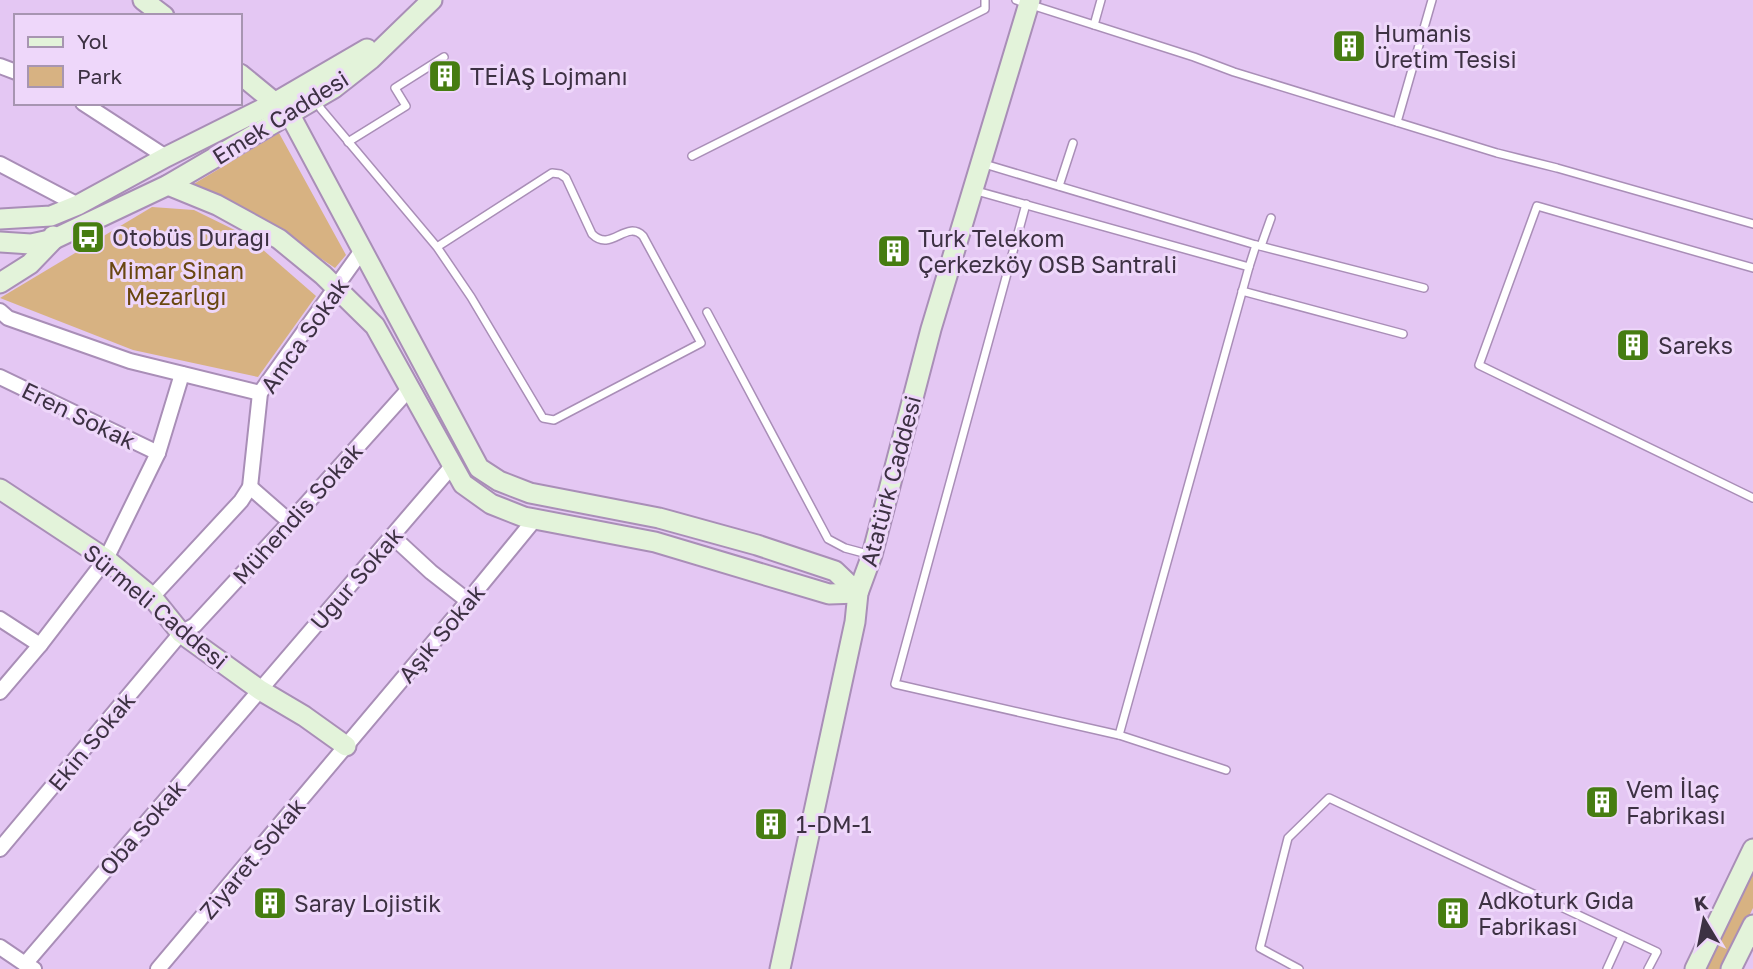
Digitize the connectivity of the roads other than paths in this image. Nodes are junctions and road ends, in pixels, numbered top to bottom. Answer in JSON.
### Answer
{"nodes":[{"id":1,"x":143,"y":0,"type":"edge"},
{"id":2,"x":432,"y":0,"type":"edge"},
{"id":3,"x":985,"y":0,"type":"edge"},
{"id":4,"x":1101,"y":0,"type":"edge"},
{"id":5,"x":1432,"y":0,"type":"edge"},
{"id":6,"x":1025,"y":1,"type":"edge"},
{"id":7,"x":161,"y":14,"type":"edge"},
{"id":8,"x":1094,"y":25,"type":"junction"},
{"id":9,"x":404,"y":28,"type":"junction"},
{"id":10,"x":444,"y":57,"type":"dead end"},
{"id":11,"x":242,"y":76,"type":"edge"},
{"id":12,"x":316,"y":99,"type":"junction"},
{"id":13,"x":86,"y":105,"type":"edge"},
{"id":14,"x":283,"y":109,"type":"junction"},
{"id":15,"x":1397,"y":122,"type":"junction"},
{"id":16,"x":348,"y":142,"type":"junction"},
{"id":17,"x":1073,"y":143,"type":"dead end"},
{"id":18,"x":692,"y":156,"type":"dead end"},
{"id":19,"x":166,"y":157,"type":"junction"},
{"id":20,"x":981,"y":163,"type":"junction"},
{"id":21,"x":0,"y":164,"type":"edge"},
{"id":22,"x":168,"y":185,"type":"junction"},
{"id":23,"x":1059,"y":186,"type":"junction"},
{"id":24,"x":972,"y":190,"type":"junction"},
{"id":25,"x":1026,"y":204,"type":"junction"},
{"id":26,"x":78,"y":205,"type":"junction"},
{"id":27,"x":51,"y":216,"type":"junction"},
{"id":28,"x":1271,"y":218,"type":"dead end"},
{"id":29,"x":0,"y":219,"type":"edge"},
{"id":30,"x":1753,"y":224,"type":"edge"},
{"id":31,"x":54,"y":239,"type":"junction"},
{"id":32,"x":0,"y":242,"type":"edge"},
{"id":33,"x":1259,"y":246,"type":"junction"},
{"id":34,"x":437,"y":247,"type":"junction"},
{"id":35,"x":363,"y":249,"type":"junction"},
{"id":36,"x":1249,"y":267,"type":"junction"},
{"id":37,"x":1753,"y":268,"type":"edge"},
{"id":38,"x":0,"y":283,"type":"edge"},
{"id":39,"x":337,"y":288,"type":"junction"},
{"id":40,"x":1424,"y":288,"type":"dead end"},
{"id":41,"x":1242,"y":290,"type":"junction"},
{"id":42,"x":0,"y":311,"type":"edge"},
{"id":43,"x":707,"y":312,"type":"dead end"},
{"id":44,"x":1403,"y":334,"type":"dead end"},
{"id":45,"x":182,"y":374,"type":"junction"},
{"id":46,"x":0,"y":377,"type":"edge"},
{"id":47,"x":410,"y":388,"type":"junction"},
{"id":48,"x":260,"y":393,"type":"junction"},
{"id":49,"x":158,"y":453,"type":"junction"},
{"id":50,"x":453,"y":465,"type":"junction"},
{"id":51,"x":250,"y":487,"type":"junction"},
{"id":52,"x":0,"y":489,"type":"edge"},
{"id":53,"x":1753,"y":498,"type":"edge"},
{"id":54,"x":535,"y":519,"type":"junction"},
{"id":55,"x":290,"y":522,"type":"junction"},
{"id":56,"x":392,"y":536,"type":"junction"},
{"id":57,"x":872,"y":555,"type":"junction"},
{"id":58,"x":106,"y":559,"type":"junction"},
{"id":59,"x":858,"y":593,"type":"junction"},
{"id":60,"x":152,"y":597,"type":"junction"},
{"id":61,"x":468,"y":601,"type":"junction"},
{"id":62,"x":0,"y":619,"type":"edge"},
{"id":63,"x":181,"y":633,"type":"junction"},
{"id":64,"x":40,"y":645,"type":"junction"},
{"id":65,"x":260,"y":690,"type":"junction"},
{"id":66,"x":0,"y":692,"type":"edge"},
{"id":67,"x":1119,"y":735,"type":"junction"},
{"id":68,"x":346,"y":747,"type":"junction"},
{"id":69,"x":1226,"y":770,"type":"dead end"},
{"id":70,"x":0,"y":849,"type":"edge"},
{"id":71,"x":1753,"y":849,"type":"edge"},
{"id":72,"x":1753,"y":925,"type":"edge"},
{"id":73,"x":1622,"y":936,"type":"junction"},
{"id":74,"x":0,"y":947,"type":"edge"},
{"id":75,"x":30,"y":967,"type":"edge"},
{"id":76,"x":158,"y":969,"type":"edge"},
{"id":77,"x":779,"y":969,"type":"edge"},
{"id":78,"x":1298,"y":969,"type":"edge"},
{"id":79,"x":1607,"y":969,"type":"edge"},
{"id":80,"x":1648,"y":969,"type":"edge"},
{"id":81,"x":1695,"y":969,"type":"edge"},
{"id":82,"x":1731,"y":969,"type":"edge"}],
"edges":[{"from":1,"to":7,"type":"street"},
{"from":2,"to":9,"type":"street"},
{"from":3,"to":18,"type":"lane"},
{"from":4,"to":8,"type":"lane"},
{"from":5,"to":15,"type":"lane"},
{"from":6,"to":8,"type":"lane"},
{"from":6,"to":20,"type":"street","name":"Atatürk Caddesi"},
{"from":8,"to":15,"type":"lane"},
{"from":9,"to":12,"type":"street","name":"Emek Caddesi"},
{"from":9,"to":14,"type":"street","name":"Emek Caddesi"},
{"from":10,"to":16,"type":"lane"},
{"from":11,"to":14,"type":"street"},
{"from":12,"to":14,"type":"street","name":"Emek Caddesi"},
{"from":12,"to":16,"type":"lane"},
{"from":13,"to":19,"type":"street"},
{"from":14,"to":19,"type":"street","name":"Emek Caddesi"},
{"from":14,"to":22,"type":"street","name":"Emek Caddesi"},
{"from":14,"to":35,"type":"street"},
{"from":15,"to":30,"type":"lane"},
{"from":16,"to":34,"type":"lane"},
{"from":17,"to":23,"type":"lane"},
{"from":19,"to":26,"type":"street","name":"Emek Caddesi"},
{"from":20,"to":23,"type":"lane"},
{"from":20,"to":24,"type":"street","name":"Atatürk Caddesi"},
{"from":21,"to":26,"type":"street"},
{"from":22,"to":31,"type":"street","name":"Emek Caddesi"},
{"from":22,"to":39,"type":"street"},
{"from":23,"to":33,"type":"lane"},
{"from":24,"to":25,"type":"lane"},
{"from":24,"to":57,"type":"street","name":"Atatürk Caddesi"},
{"from":25,"to":36,"type":"lane"},
{"from":25,"to":67,"type":"lane"},
{"from":26,"to":27,"type":"street","name":"Emek Caddesi"},
{"from":27,"to":29,"type":"street","name":"Emek Caddesi"},
{"from":27,"to":31,"type":"street"},
{"from":28,"to":33,"type":"lane"},
{"from":31,"to":32,"type":"street","name":"Emek Caddesi"},
{"from":31,"to":38,"type":"street"},
{"from":33,"to":36,"type":"lane"},
{"from":33,"to":40,"type":"lane"},
{"from":34,"to":34,"type":"lane"},
{"from":35,"to":39,"type":"street","name":"Amca Sokak"},
{"from":35,"to":59,"type":"street"},
{"from":36,"to":41,"type":"lane"},
{"from":37,"to":53,"type":"lane"},
{"from":39,"to":47,"type":"street"},
{"from":39,"to":48,"type":"street","name":"Amca Sokak"},
{"from":41,"to":44,"type":"lane"},
{"from":41,"to":67,"type":"lane"},
{"from":42,"to":45,"type":"street"},
{"from":43,"to":57,"type":"lane"},
{"from":45,"to":48,"type":"street"},
{"from":45,"to":49,"type":"street"},
{"from":46,"to":49,"type":"street","name":"Eren Sokak"},
{"from":47,"to":50,"type":"street"},
{"from":47,"to":55,"type":"street","name":"Mühendis Sokak"},
{"from":48,"to":51,"type":"street","name":"Amca Sokak"},
{"from":49,"to":58,"type":"street"},
{"from":50,"to":54,"type":"street"},
{"from":50,"to":56,"type":"street","name":"Uğur Sokak"},
{"from":51,"to":55,"type":"street"},
{"from":51,"to":60,"type":"street"},
{"from":52,"to":58,"type":"street","name":"Sürmeli Caddesi"},
{"from":54,"to":59,"type":"street"},
{"from":54,"to":61,"type":"street","name":"Aşık Sokak"},
{"from":55,"to":63,"type":"street","name":"Mühendis Sokak"},
{"from":56,"to":61,"type":"street"},
{"from":56,"to":65,"type":"street","name":"Uğur Sokak"},
{"from":57,"to":59,"type":"street","name":"Atatürk Caddesi"},
{"from":58,"to":60,"type":"street","name":"Sürmeli Caddesi"},
{"from":58,"to":64,"type":"street"},
{"from":59,"to":77,"type":"street","name":"Atatürk Caddesi"},
{"from":60,"to":63,"type":"street","name":"Sürmeli Caddesi"},
{"from":61,"to":68,"type":"street","name":"Aşık Sokak"},
{"from":62,"to":64,"type":"street"},
{"from":63,"to":65,"type":"street","name":"Sürmeli Caddesi"},
{"from":63,"to":70,"type":"street","name":"Ekin Sokak"},
{"from":64,"to":66,"type":"street"},
{"from":65,"to":68,"type":"street","name":"Sürmeli Caddesi"},
{"from":65,"to":75,"type":"street","name":"Oba Sokak"},
{"from":67,"to":69,"type":"lane"},
{"from":68,"to":76,"type":"street","name":"Ziyaret Sokak"},
{"from":71,"to":81,"type":"street"},
{"from":72,"to":82,"type":"street"},
{"from":73,"to":78,"type":"lane"},
{"from":73,"to":79,"type":"lane"},
{"from":73,"to":80,"type":"lane"},
{"from":74,"to":75,"type":"street"}]}
